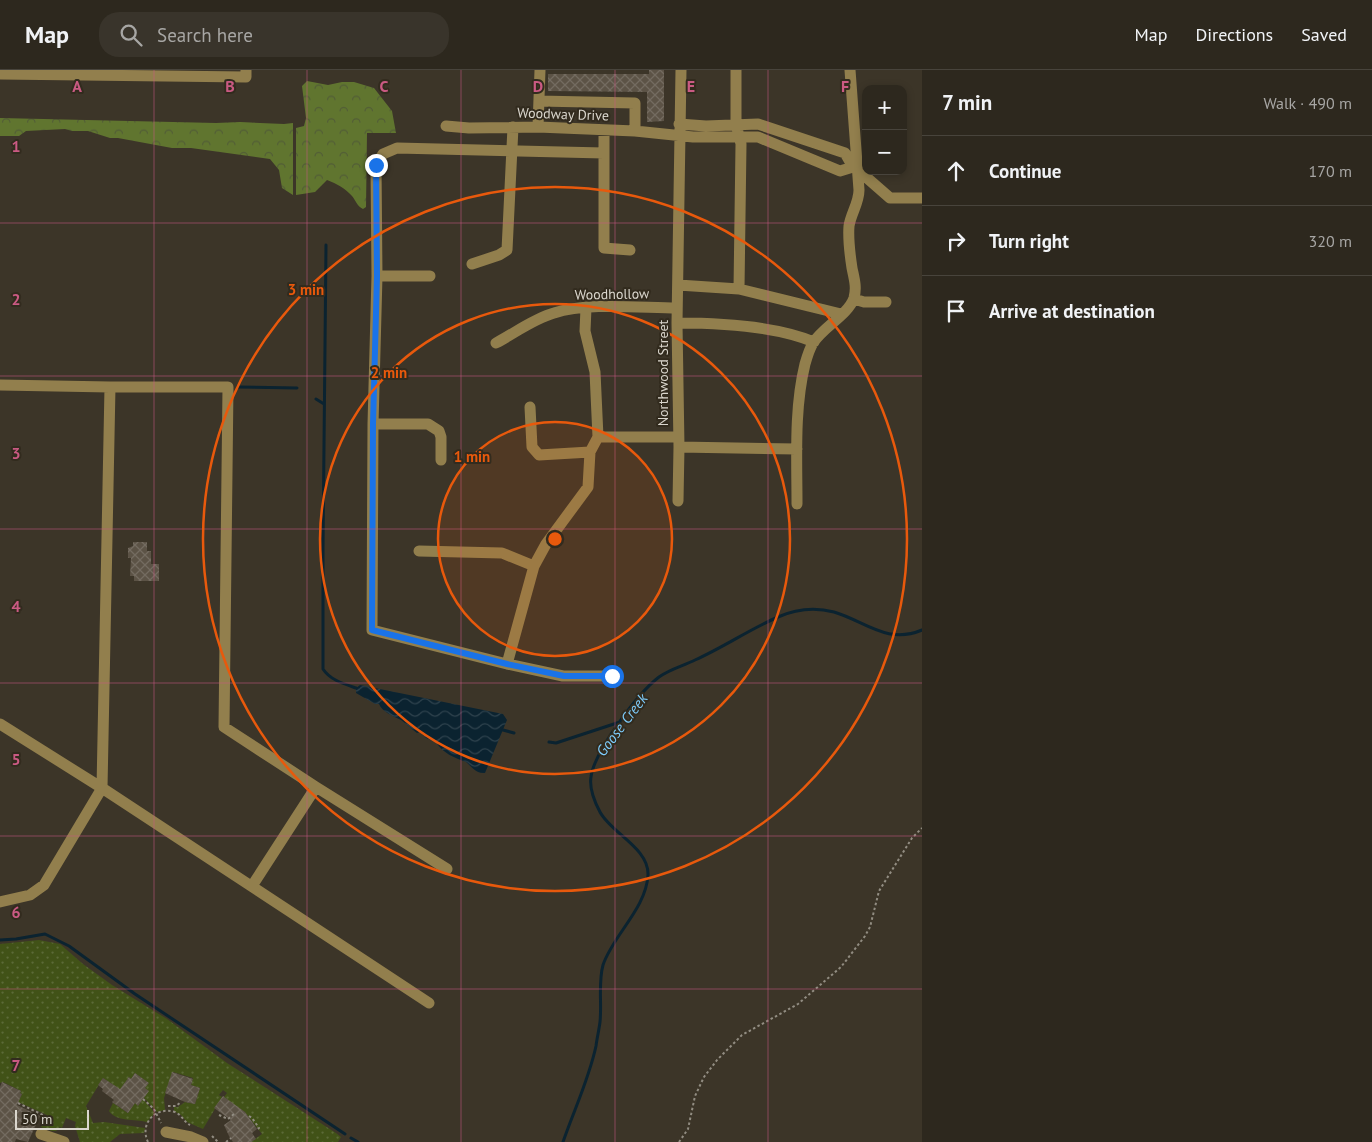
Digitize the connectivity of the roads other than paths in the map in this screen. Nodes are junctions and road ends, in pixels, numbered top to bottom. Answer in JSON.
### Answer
{"nodes":[{"id":1,"x":246,"y":70,"type":"edge"},
{"id":2,"x":540,"y":70,"type":"edge"},
{"id":3,"x":681,"y":70,"type":"edge"},
{"id":4,"x":736,"y":70,"type":"edge"},
{"id":5,"x":850,"y":70,"type":"edge"},
{"id":6,"x":105,"y":72,"type":"edge"},
{"id":7,"x":0,"y":74,"type":"edge"},
{"id":8,"x":539,"y":101,"type":"junction"},
{"id":9,"x":736,"y":124,"type":"junction"},
{"id":10,"x":446,"y":126,"type":"dead end"},
{"id":11,"x":513,"y":127,"type":"junction"},
{"id":12,"x":538,"y":127,"type":"junction"},
{"id":13,"x":604,"y":130,"type":"junction"},
{"id":14,"x":679,"y":130,"type":"junction"},
{"id":15,"x":635,"y":131,"type":"junction"},
{"id":16,"x":738,"y":137,"type":"junction"},
{"id":17,"x":512,"y":151,"type":"junction"},
{"id":18,"x":604,"y":153,"type":"junction"},
{"id":19,"x":856,"y":168,"type":"junction"},
{"id":20,"x":922,"y":198,"type":"edge"},
{"id":21,"x":630,"y":250,"type":"dead end"},
{"id":22,"x":472,"y":264,"type":"dead end"},
{"id":23,"x":377,"y":276,"type":"junction"},
{"id":24,"x":430,"y":276,"type":"dead end"},
{"id":25,"x":678,"y":285,"type":"junction"},
{"id":26,"x":739,"y":289,"type":"junction"},
{"id":27,"x":854,"y":299,"type":"junction"},
{"id":28,"x":886,"y":302,"type":"dead end"},
{"id":29,"x":586,"y":308,"type":"junction"},
{"id":30,"x":678,"y":308,"type":"junction"},
{"id":31,"x":841,"y":314,"type":"junction"},
{"id":32,"x":677,"y":323,"type":"junction"},
{"id":33,"x":814,"y":342,"type":"junction"},
{"id":34,"x":496,"y":343,"type":"dead end"},
{"id":35,"x":0,"y":385,"type":"edge"},
{"id":36,"x":110,"y":387,"type":"junction"},
{"id":37,"x":530,"y":407,"type":"dead end"},
{"id":38,"x":373,"y":424,"type":"junction"},
{"id":39,"x":598,"y":437,"type":"junction"},
{"id":40,"x":678,"y":442,"type":"junction"},
{"id":41,"x":797,"y":449,"type":"junction"},
{"id":42,"x":590,"y":452,"type":"junction"},
{"id":43,"x":441,"y":460,"type":"dead end"},
{"id":44,"x":678,"y":501,"type":"dead end"},
{"id":45,"x":797,"y":504,"type":"dead end"},
{"id":46,"x":419,"y":551,"type":"dead end"},
{"id":47,"x":534,"y":566,"type":"junction"},
{"id":48,"x":507,"y":664,"type":"junction"},
{"id":49,"x":612,"y":676,"type":"dead end"},
{"id":50,"x":0,"y":724,"type":"edge"},
{"id":51,"x":316,"y":787,"type":"junction"},
{"id":52,"x":102,"y":788,"type":"junction"},
{"id":53,"x":447,"y":869,"type":"dead end"},
{"id":54,"x":252,"y":886,"type":"junction"},
{"id":55,"x":0,"y":902,"type":"edge"},
{"id":56,"x":429,"y":1003,"type":"dead end"},
{"id":57,"x":40,"y":1130,"type":"road end"},
{"id":58,"x":166,"y":1132,"type":"road end"},
{"id":59,"x":64,"y":1142,"type":"edge"},
{"id":60,"x":203,"y":1142,"type":"edge"}],
"edges":[{"from":1,"to":6,"type":"street"},
{"from":2,"to":8,"type":"street"},
{"from":3,"to":14,"type":"street","name":"Northwood Street"},
{"from":4,"to":9,"type":"street"},
{"from":5,"to":19,"type":"street"},
{"from":6,"to":7,"type":"street"},
{"from":8,"to":12,"type":"street"},
{"from":8,"to":15,"type":"street"},
{"from":9,"to":14,"type":"street"},
{"from":9,"to":16,"type":"street"},
{"from":9,"to":19,"type":"street"},
{"from":10,"to":11,"type":"street","name":"Woodway Drive"},
{"from":11,"to":12,"type":"street","name":"Woodway Drive"},
{"from":11,"to":17,"type":"street"},
{"from":12,"to":13,"type":"street","name":"Woodway Drive"},
{"from":13,"to":15,"type":"street","name":"Woodway Drive"},
{"from":13,"to":18,"type":"street"},
{"from":14,"to":15,"type":"street","name":"Woodway Drive"},
{"from":14,"to":16,"type":"street"},
{"from":14,"to":25,"type":"street","name":"Northwood Street"},
{"from":16,"to":19,"type":"street"},
{"from":16,"to":26,"type":"street"},
{"from":17,"to":18,"type":"street"},
{"from":17,"to":22,"type":"street"},
{"from":17,"to":23,"type":"street"},
{"from":18,"to":21,"type":"street"},
{"from":19,"to":20,"type":"street"},
{"from":19,"to":27,"type":"street"},
{"from":23,"to":24,"type":"street"},
{"from":23,"to":38,"type":"street"},
{"from":25,"to":26,"type":"street"},
{"from":25,"to":30,"type":"street","name":"Northwood Street"},
{"from":26,"to":31,"type":"street"},
{"from":27,"to":28,"type":"street"},
{"from":27,"to":31,"type":"street"},
{"from":29,"to":30,"type":"street","name":"Woodhollow"},
{"from":29,"to":34,"type":"street","name":"Woodhollow"},
{"from":29,"to":39,"type":"street"},
{"from":30,"to":32,"type":"street","name":"Northwood Street"},
{"from":31,"to":33,"type":"street"},
{"from":32,"to":33,"type":"street"},
{"from":32,"to":40,"type":"street","name":"Northwood Street"},
{"from":33,"to":41,"type":"street"},
{"from":35,"to":36,"type":"street"},
{"from":36,"to":51,"type":"street"},
{"from":36,"to":52,"type":"street"},
{"from":37,"to":42,"type":"street"},
{"from":38,"to":43,"type":"street"},
{"from":38,"to":48,"type":"street"},
{"from":39,"to":40,"type":"street","name":"Northwood Street"},
{"from":39,"to":42,"type":"street"},
{"from":40,"to":41,"type":"street"},
{"from":40,"to":44,"type":"street"},
{"from":41,"to":45,"type":"street"},
{"from":42,"to":47,"type":"street"},
{"from":46,"to":47,"type":"street"},
{"from":47,"to":48,"type":"street"},
{"from":48,"to":49,"type":"street"},
{"from":50,"to":52,"type":"street"},
{"from":51,"to":53,"type":"street"},
{"from":51,"to":54,"type":"street"},
{"from":52,"to":54,"type":"street"},
{"from":52,"to":55,"type":"street"},
{"from":54,"to":56,"type":"street"},
{"from":57,"to":59,"type":"street"},
{"from":58,"to":60,"type":"street"}]}
